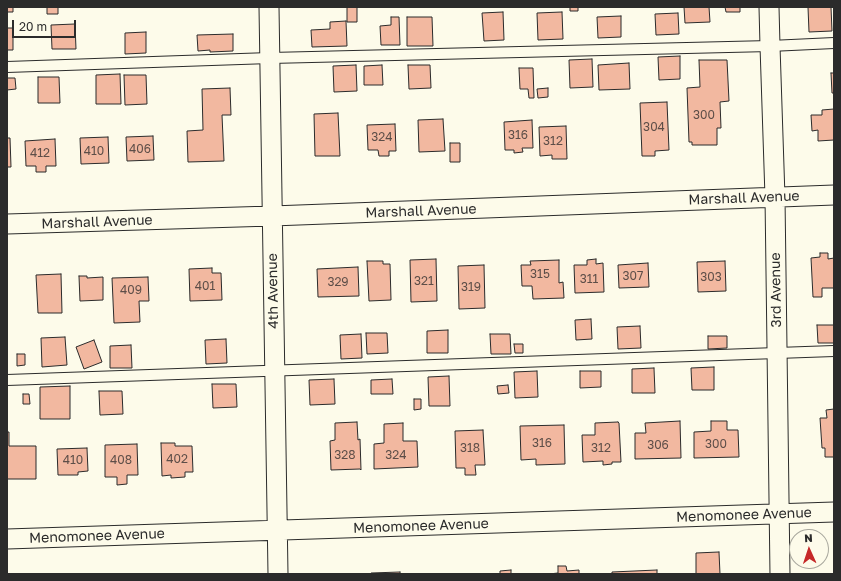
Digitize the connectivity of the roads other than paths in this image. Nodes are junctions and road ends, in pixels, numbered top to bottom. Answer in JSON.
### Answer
{"nodes":[{"id":1,"x":269,"y":7,"type":"edge"},
{"id":2,"x":770,"y":7,"type":"edge"},
{"id":3,"x":834,"y":43,"type":"edge"},
{"id":4,"x":770,"y":46,"type":"junction"},
{"id":5,"x":270,"y":58,"type":"junction"},
{"id":6,"x":7,"y":67,"type":"edge"},
{"id":7,"x":834,"y":195,"type":"edge"},
{"id":8,"x":774,"y":197,"type":"junction"},
{"id":9,"x":272,"y":216,"type":"junction"},
{"id":10,"x":7,"y":224,"type":"edge"},
{"id":11,"x":834,"y":351,"type":"edge"},
{"id":12,"x":776,"y":354,"type":"junction"},
{"id":13,"x":275,"y":371,"type":"junction"},
{"id":14,"x":7,"y":380,"type":"edge"},
{"id":15,"x":834,"y":512,"type":"edge"},
{"id":16,"x":780,"y":514,"type":"junction"},
{"id":17,"x":277,"y":530,"type":"junction"},
{"id":18,"x":7,"y":539,"type":"edge"},
{"id":19,"x":278,"y":574,"type":"edge"},
{"id":20,"x":780,"y":574,"type":"edge"}],
"edges":[{"from":1,"to":5,"type":"street","name":"4th Avenue"},
{"from":2,"to":4,"type":"street","name":"3rd Avenue"},
{"from":3,"to":4,"type":"lane"},
{"from":4,"to":5,"type":"lane"},
{"from":4,"to":8,"type":"street","name":"3rd Avenue"},
{"from":5,"to":6,"type":"lane"},
{"from":5,"to":9,"type":"street","name":"4th Avenue"},
{"from":7,"to":8,"type":"street","name":"Marshall Avenue"},
{"from":8,"to":9,"type":"street","name":"Marshall Avenue"},
{"from":8,"to":12,"type":"street","name":"3rd Avenue"},
{"from":9,"to":10,"type":"street","name":"Marshall Avenue"},
{"from":9,"to":13,"type":"street","name":"4th Avenue"},
{"from":11,"to":12,"type":"lane"},
{"from":12,"to":13,"type":"lane"},
{"from":12,"to":16,"type":"street","name":"3rd Avenue"},
{"from":13,"to":14,"type":"lane"},
{"from":13,"to":17,"type":"street","name":"4th Avenue"},
{"from":15,"to":16,"type":"street","name":"Menomonee Avenue"},
{"from":16,"to":17,"type":"street","name":"Menomonee Avenue"},
{"from":16,"to":20,"type":"street","name":"3rd Avenue"},
{"from":17,"to":18,"type":"street","name":"Menomonee Avenue"},
{"from":17,"to":19,"type":"street","name":"4th Avenue"}]}
